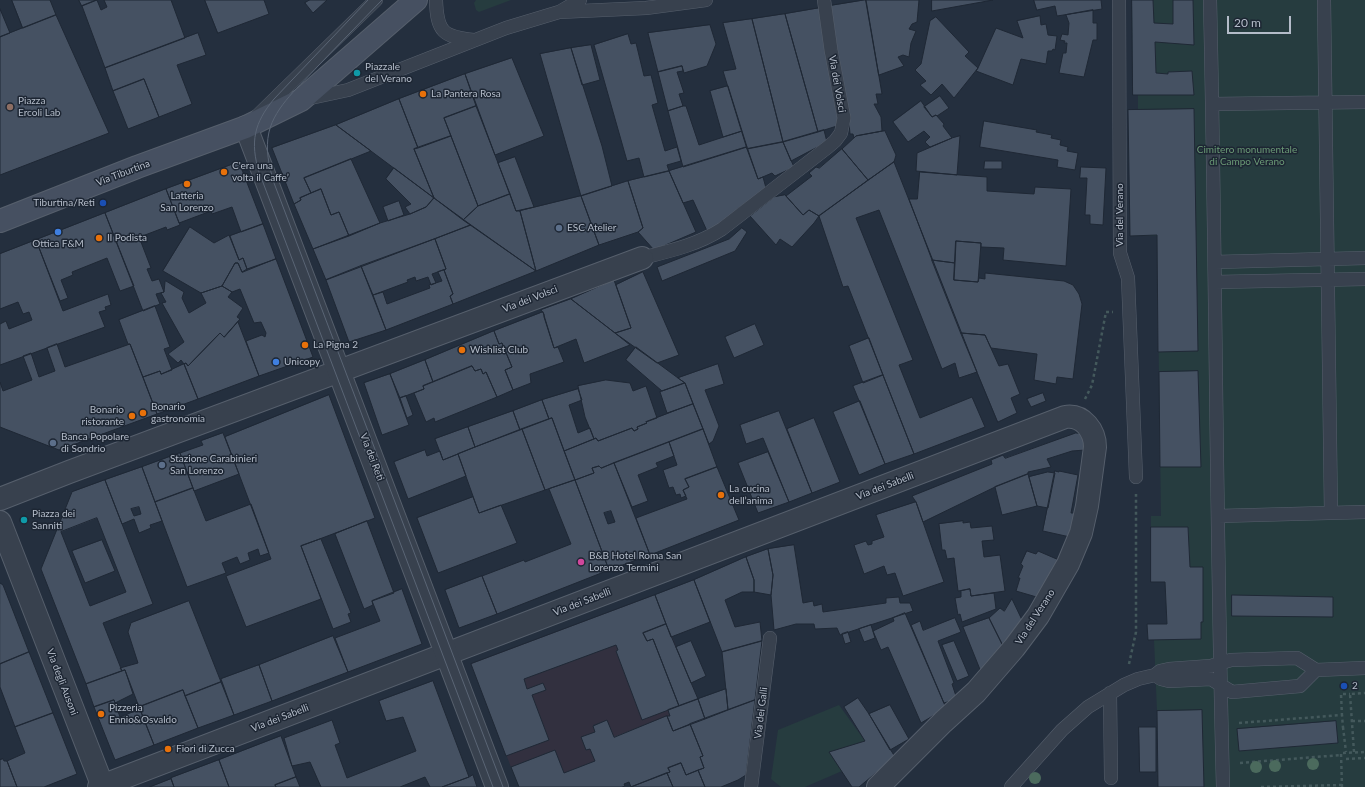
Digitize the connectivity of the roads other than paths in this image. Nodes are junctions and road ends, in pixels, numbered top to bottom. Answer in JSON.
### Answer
{"nodes":[{"id":1,"x":376,"y":0,"type":"edge"},
{"id":2,"x":416,"y":0,"type":"edge"},
{"id":3,"x":436,"y":0,"type":"edge"},
{"id":4,"x":580,"y":0,"type":"edge"},
{"id":5,"x":705,"y":0,"type":"edge"},
{"id":6,"x":824,"y":0,"type":"edge"},
{"id":7,"x":1120,"y":0,"type":"edge"},
{"id":8,"x":1210,"y":0,"type":"edge"},
{"id":9,"x":1324,"y":0,"type":"edge"},
{"id":10,"x":559,"y":12,"type":"junction"},
{"id":11,"x":476,"y":40,"type":"junction"},
{"id":12,"x":301,"y":100,"type":"junction"},
{"id":13,"x":1365,"y":102,"type":"edge"},
{"id":14,"x":1325,"y":103,"type":"junction"},
{"id":15,"x":1212,"y":104,"type":"junction"},
{"id":16,"x":246,"y":127,"type":"junction"},
{"id":17,"x":0,"y":221,"type":"edge"},
{"id":18,"x":642,"y":258,"type":"joint"},
{"id":19,"x":1365,"y":258,"type":"edge"},
{"id":20,"x":1327,"y":259,"type":"junction"},
{"id":21,"x":1215,"y":262,"type":"junction"},
{"id":22,"x":1365,"y":279,"type":"edge"},
{"id":23,"x":1328,"y":280,"type":"junction"},
{"id":24,"x":1215,"y":282,"type":"junction"},
{"id":25,"x":339,"y":370,"type":"junction"},
{"id":26,"x":1065,"y":417,"type":"joint"},
{"id":27,"x":1136,"y":477,"type":"road end"},
{"id":28,"x":0,"y":499,"type":"edge"},
{"id":29,"x":1365,"y":512,"type":"edge"},
{"id":30,"x":1331,"y":513,"type":"junction"},
{"id":31,"x":1218,"y":516,"type":"junction"},
{"id":32,"x":0,"y":522,"type":"edge"},
{"id":33,"x":770,"y":638,"type":"dead end"},
{"id":34,"x":447,"y":654,"type":"junction"},
{"id":35,"x":1220,"y":663,"type":"junction"},
{"id":36,"x":1365,"y":668,"type":"edge"},
{"id":37,"x":1316,"y":670,"type":"junction"},
{"id":38,"x":1155,"y":675,"type":"junction"},
{"id":39,"x":1220,"y":686,"type":"junction"},
{"id":40,"x":1110,"y":693,"type":"junction"},
{"id":41,"x":1111,"y":778,"type":"dead end"},
{"id":42,"x":102,"y":787,"type":"edge"},
{"id":43,"x":497,"y":787,"type":"edge"},
{"id":44,"x":751,"y":787,"type":"edge"},
{"id":45,"x":878,"y":787,"type":"edge"},
{"id":46,"x":1011,"y":787,"type":"edge"},
{"id":47,"x":1223,"y":787,"type":"edge"}],
"edges":[{"from":1,"to":16,"type":"lane"},
{"from":2,"to":12,"type":"main road"},
{"from":3,"to":11,"type":"lane"},
{"from":4,"to":10,"type":"lane"},
{"from":5,"to":10,"type":"lane"},
{"from":6,"to":18,"type":"lane","name":"Via dei Volsci"},
{"from":7,"to":27,"type":"lane","name":"Via del Verano"},
{"from":8,"to":15,"type":"lane"},
{"from":9,"to":14,"type":"lane"},
{"from":10,"to":11,"type":"lane"},
{"from":11,"to":12,"type":"lane"},
{"from":12,"to":16,"type":"main road"},
{"from":13,"to":14,"type":"lane"},
{"from":14,"to":15,"type":"lane"},
{"from":14,"to":20,"type":"lane"},
{"from":15,"to":21,"type":"lane"},
{"from":16,"to":17,"type":"main road","name":"Via Tiburtina"},
{"from":16,"to":25,"type":"street","name":"Via dei Reti"},
{"from":18,"to":25,"type":"street","name":"Via dei Volsci"},
{"from":19,"to":20,"type":"lane"},
{"from":20,"to":21,"type":"lane"},
{"from":20,"to":23,"type":"lane"},
{"from":21,"to":24,"type":"lane"},
{"from":22,"to":23,"type":"lane"},
{"from":23,"to":24,"type":"lane"},
{"from":23,"to":30,"type":"lane"},
{"from":24,"to":31,"type":"lane"},
{"from":25,"to":28,"type":"street","name":"Via dei Volsci"},
{"from":25,"to":34,"type":"street","name":"Via dei Reti"},
{"from":26,"to":34,"type":"street","name":"Via dei Sabelli"},
{"from":26,"to":45,"type":"street","name":"Via del Verano"},
{"from":29,"to":30,"type":"lane"},
{"from":30,"to":31,"type":"lane"},
{"from":31,"to":35,"type":"lane"},
{"from":32,"to":42,"type":"street","name":"Via degli Ausoni"},
{"from":33,"to":44,"type":"lane","name":"Via dei Galli"},
{"from":34,"to":42,"type":"street","name":"Via dei Sabelli"},
{"from":34,"to":43,"type":"street","name":"Via dei Reti"},
{"from":35,"to":37,"type":"lane"},
{"from":35,"to":38,"type":"lane"},
{"from":35,"to":39,"type":"lane"},
{"from":36,"to":37,"type":"lane"},
{"from":37,"to":39,"type":"lane"},
{"from":38,"to":39,"type":"lane"},
{"from":38,"to":40,"type":"lane"},
{"from":39,"to":47,"type":"lane"},
{"from":40,"to":41,"type":"lane"},
{"from":40,"to":46,"type":"lane"}]}
